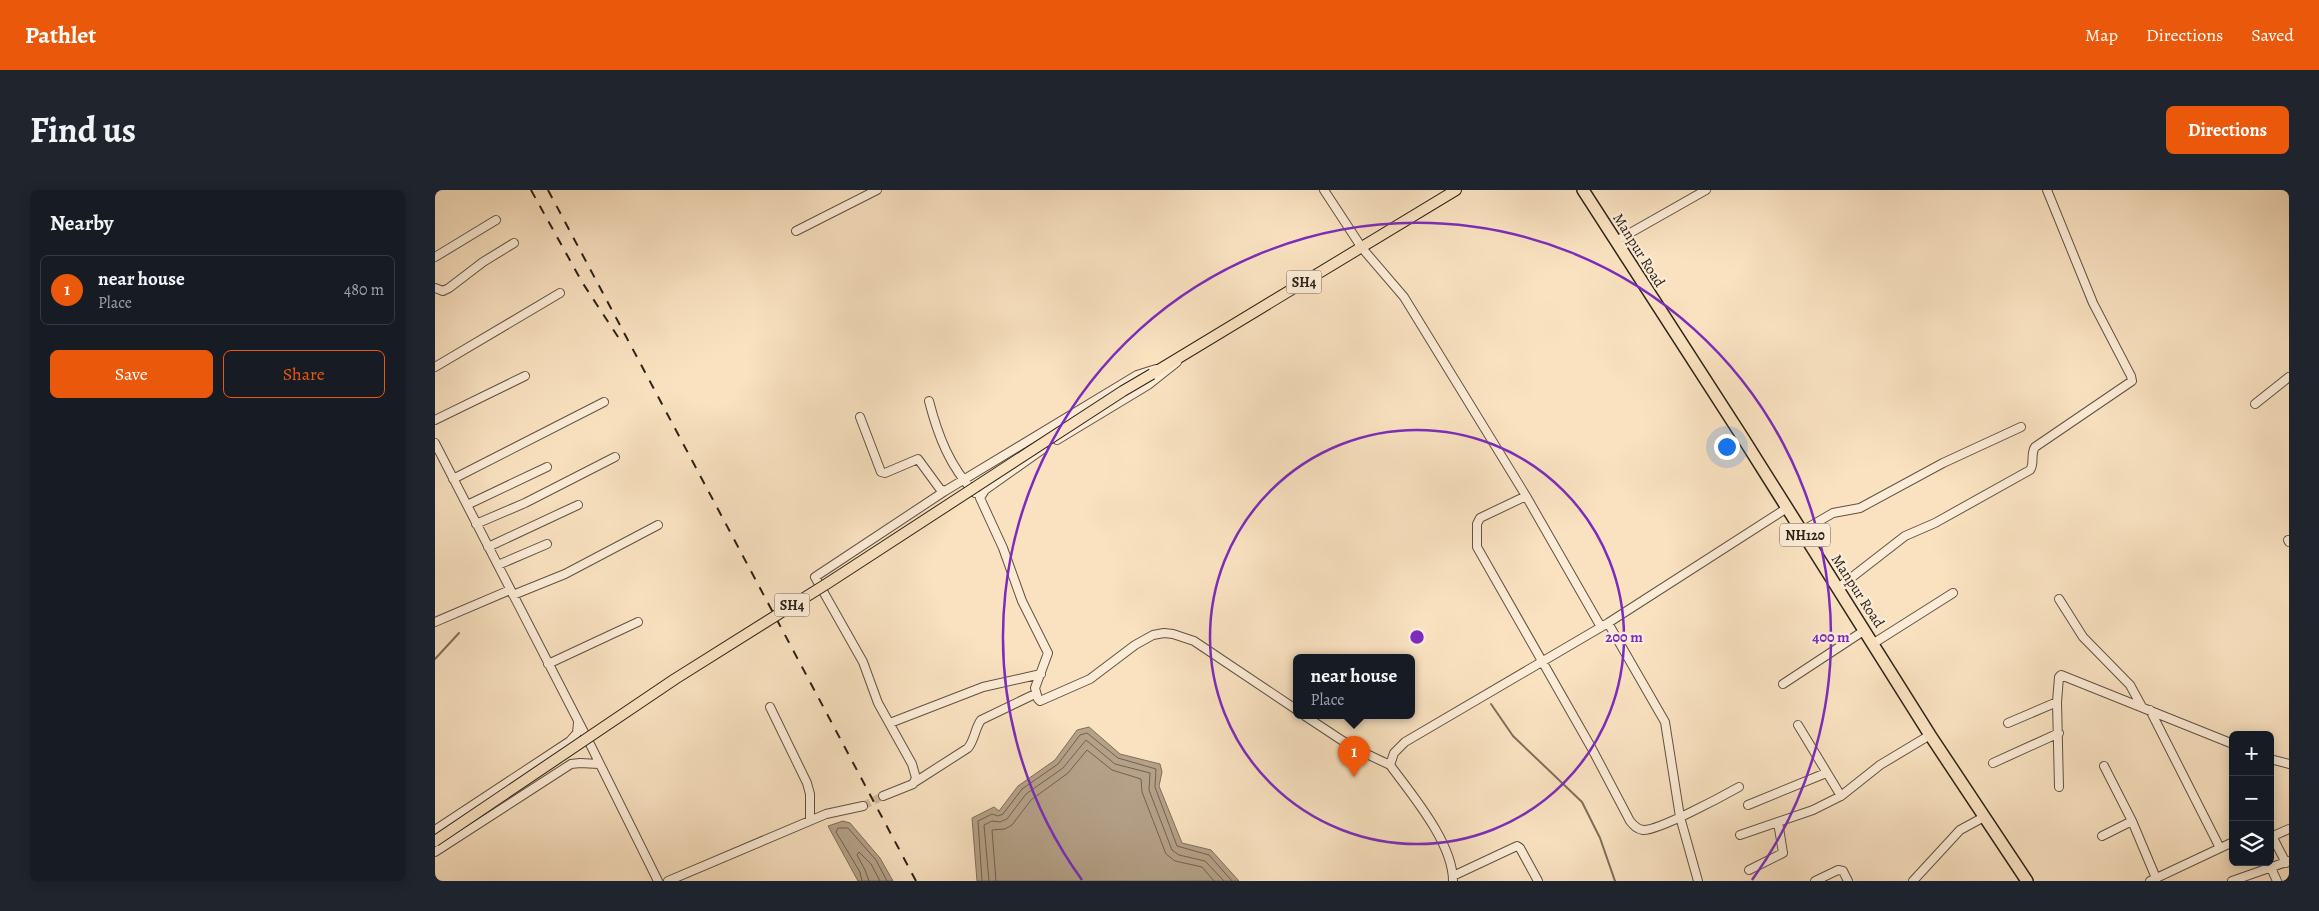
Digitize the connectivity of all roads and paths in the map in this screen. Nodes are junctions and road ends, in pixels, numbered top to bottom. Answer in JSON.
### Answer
{"nodes":[{"id":1,"x":877,"y":190,"type":"edge"},
{"id":2,"x":1324,"y":190,"type":"edge"},
{"id":3,"x":1456,"y":190,"type":"edge"},
{"id":4,"x":1583,"y":190,"type":"edge"},
{"id":5,"x":1706,"y":190,"type":"edge"},
{"id":6,"x":2047,"y":190,"type":"edge"},
{"id":7,"x":495,"y":220,"type":"dead end"},
{"id":8,"x":796,"y":231,"type":"dead end"},
{"id":9,"x":1616,"y":241,"type":"junction"},
{"id":10,"x":514,"y":243,"type":"dead end"},
{"id":11,"x":1362,"y":248,"type":"junction"},
{"id":12,"x":435,"y":257,"type":"edge"},
{"id":13,"x":435,"y":288,"type":"edge"},
{"id":14,"x":560,"y":293,"type":"dead end"},
{"id":15,"x":1181,"y":358,"type":"junction"},
{"id":16,"x":435,"y":367,"type":"edge"},
{"id":17,"x":1156,"y":371,"type":"junction"},
{"id":18,"x":525,"y":376,"type":"dead end"},
{"id":19,"x":2289,"y":377,"type":"edge"},
{"id":20,"x":604,"y":402,"type":"dead end"},
{"id":21,"x":929,"y":402,"type":"dead end"},
{"id":22,"x":2255,"y":404,"type":"dead end"},
{"id":23,"x":860,"y":417,"type":"dead end"},
{"id":24,"x":435,"y":420,"type":"edge"},
{"id":25,"x":2021,"y":428,"type":"dead end"},
{"id":26,"x":435,"y":443,"type":"edge"},
{"id":27,"x":615,"y":457,"type":"dead end"},
{"id":28,"x":547,"y":467,"type":"dead end"},
{"id":29,"x":453,"y":479,"type":"junction"},
{"id":30,"x":963,"y":481,"type":"junction"},
{"id":31,"x":945,"y":491,"type":"junction"},
{"id":32,"x":1526,"y":496,"type":"junction"},
{"id":33,"x":980,"y":498,"type":"junction"},
{"id":34,"x":578,"y":504,"type":"dead end"},
{"id":35,"x":467,"y":506,"type":"junction"},
{"id":36,"x":1787,"y":508,"type":"junction"},
{"id":37,"x":476,"y":524,"type":"junction"},
{"id":38,"x":658,"y":525,"type":"dead end"},
{"id":39,"x":1802,"y":531,"type":"junction"},
{"id":40,"x":547,"y":544,"type":"dead end"},
{"id":41,"x":487,"y":547,"type":"junction"},
{"id":42,"x":498,"y":565,"type":"junction"},
{"id":43,"x":1838,"y":588,"type":"junction"},
{"id":44,"x":512,"y":593,"type":"junction"},
{"id":45,"x":1953,"y":593,"type":"dead end"},
{"id":46,"x":2059,"y":599,"type":"dead end"},
{"id":47,"x":435,"y":622,"type":"edge"},
{"id":48,"x":638,"y":622,"type":"dead end"},
{"id":49,"x":1604,"y":625,"type":"junction"},
{"id":50,"x":1865,"y":630,"type":"junction"},
{"id":51,"x":1873,"y":643,"type":"junction"},
{"id":52,"x":1543,"y":663,"type":"junction"},
{"id":53,"x":548,"y":664,"type":"junction"},
{"id":54,"x":1041,"y":674,"type":"junction"},
{"id":55,"x":1783,"y":684,"type":"dead end"},
{"id":56,"x":1035,"y":694,"type":"junction"},
{"id":57,"x":2057,"y":702,"type":"junction"},
{"id":58,"x":770,"y":707,"type":"dead end"},
{"id":59,"x":1293,"y":707,"type":"edge"},
{"id":60,"x":2146,"y":708,"type":"junction"},
{"id":61,"x":1310,"y":719,"type":"edge"},
{"id":62,"x":578,"y":722,"type":"junction"},
{"id":63,"x":890,"y":723,"type":"junction"},
{"id":64,"x":2008,"y":723,"type":"dead end"},
{"id":65,"x":1798,"y":725,"type":"dead end"},
{"id":66,"x":2059,"y":732,"type":"junction"},
{"id":67,"x":1930,"y":735,"type":"junction"},
{"id":68,"x":587,"y":738,"type":"junction"},
{"id":69,"x":2229,"y":742,"type":"edge"},
{"id":70,"x":2274,"y":760,"type":"edge"},
{"id":71,"x":1993,"y":763,"type":"dead end"},
{"id":72,"x":599,"y":764,"type":"junction"},
{"id":73,"x":2289,"y":764,"type":"edge"},
{"id":74,"x":1390,"y":765,"type":"junction"},
{"id":75,"x":2103,"y":766,"type":"dead end"},
{"id":76,"x":1826,"y":774,"type":"junction"},
{"id":77,"x":915,"y":782,"type":"junction"},
{"id":78,"x":1739,"y":787,"type":"dead end"},
{"id":79,"x":2059,"y":787,"type":"dead end"},
{"id":80,"x":883,"y":796,"type":"tunnel mouth"},
{"id":81,"x":1841,"y":796,"type":"junction"},
{"id":82,"x":1748,"y":805,"type":"dead end"},
{"id":83,"x":863,"y":806,"type":"tunnel mouth"},
{"id":84,"x":1680,"y":817,"type":"junction"},
{"id":85,"x":1983,"y":817,"type":"junction"},
{"id":86,"x":810,"y":820,"type":"junction"},
{"id":87,"x":2132,"y":821,"type":"junction"},
{"id":88,"x":1778,"y":822,"type":"junction"},
{"id":89,"x":2289,"y":829,"type":"edge"},
{"id":90,"x":435,"y":830,"type":"edge"},
{"id":91,"x":2274,"y":833,"type":"edge"},
{"id":92,"x":1740,"y":835,"type":"dead end"},
{"id":93,"x":2102,"y":836,"type":"dead end"},
{"id":94,"x":2274,"y":838,"type":"edge"},
{"id":95,"x":435,"y":841,"type":"edge"},
{"id":96,"x":2229,"y":844,"type":"edge"},
{"id":97,"x":2220,"y":848,"type":"junction"},
{"id":98,"x":435,"y":852,"type":"edge"},
{"id":99,"x":2287,"y":862,"type":"edge"},
{"id":100,"x":2271,"y":868,"type":"junction"},
{"id":101,"x":1749,"y":870,"type":"dead end"},
{"id":102,"x":1453,"y":878,"type":"edge"},
{"id":103,"x":2153,"y":879,"type":"edge"},
{"id":104,"x":1915,"y":880,"type":"edge"},
{"id":105,"x":657,"y":881,"type":"edge"},
{"id":106,"x":668,"y":881,"type":"edge"},
{"id":107,"x":1538,"y":881,"type":"edge"},
{"id":108,"x":1698,"y":881,"type":"edge"},
{"id":109,"x":1815,"y":881,"type":"edge"},
{"id":110,"x":1848,"y":881,"type":"edge"},
{"id":111,"x":2027,"y":881,"type":"edge"},
{"id":112,"x":2232,"y":881,"type":"edge"},
{"id":113,"x":2277,"y":881,"type":"edge"}],
"edges":[{"from":1,"to":8,"type":"street"},
{"from":2,"to":11,"type":"street"},
{"from":3,"to":11,"type":"main road","number":"SH4"},
{"from":4,"to":9,"type":"highway","name":"Manpur Road","number":"NH120"},
{"from":5,"to":9,"type":"street"},
{"from":6,"to":43,"type":"street"},
{"from":7,"to":12,"type":"street"},
{"from":9,"to":36,"type":"highway","name":"Manpur Road","number":"NH120"},
{"from":10,"to":13,"type":"street"},
{"from":11,"to":15,"type":"main road","number":"SH4"},
{"from":11,"to":32,"type":"street"},
{"from":14,"to":16,"type":"street"},
{"from":15,"to":17,"type":"main road","number":"SH4"},
{"from":15,"to":33,"type":"street"},
{"from":17,"to":30,"type":"street"},
{"from":17,"to":68,"type":"main road","number":"SH4","bridge":true},
{"from":18,"to":24,"type":"street"},
{"from":19,"to":22,"type":"street"},
{"from":20,"to":29,"type":"street"},
{"from":21,"to":30,"type":"street"},
{"from":23,"to":31,"type":"street"},
{"from":25,"to":39,"type":"street"},
{"from":26,"to":29,"type":"street"},
{"from":27,"to":37,"type":"street"},
{"from":28,"to":35,"type":"street"},
{"from":29,"to":35,"type":"street"},
{"from":30,"to":31,"type":"street"},
{"from":30,"to":33,"type":"street"},
{"from":31,"to":63,"type":"street"},
{"from":32,"to":49,"type":"street"},
{"from":32,"to":52,"type":"street"},
{"from":33,"to":54,"type":"street"},
{"from":34,"to":41,"type":"street"},
{"from":35,"to":37,"type":"street"},
{"from":36,"to":39,"type":"highway","name":"Manpur Road","number":"NH120"},
{"from":36,"to":49,"type":"street"},
{"from":37,"to":41,"type":"street"},
{"from":38,"to":44,"type":"street"},
{"from":39,"to":43,"type":"highway","name":"Manpur Road","number":"NH120"},
{"from":40,"to":42,"type":"street"},
{"from":41,"to":42,"type":"street"},
{"from":42,"to":44,"type":"street"},
{"from":43,"to":50,"type":"highway","name":"Manpur Road","number":"NH120"},
{"from":44,"to":47,"type":"street"},
{"from":44,"to":53,"type":"street"},
{"from":45,"to":51,"type":"street"},
{"from":46,"to":60,"type":"street"},
{"from":48,"to":53,"type":"street"},
{"from":49,"to":52,"type":"street"},
{"from":49,"to":84,"type":"street"},
{"from":50,"to":51,"type":"highway","name":"Manpur Road","number":"NH120"},
{"from":50,"to":55,"type":"street"},
{"from":51,"to":67,"type":"highway","name":"Manpur Road","number":"NH120"},
{"from":52,"to":74,"type":"street"},
{"from":52,"to":84,"type":"street"},
{"from":53,"to":62,"type":"street"},
{"from":54,"to":56,"type":"street"},
{"from":54,"to":63,"type":"street"},
{"from":56,"to":59,"type":"street"},
{"from":56,"to":77,"type":"street"},
{"from":57,"to":60,"type":"street"},
{"from":57,"to":64,"type":"street"},
{"from":57,"to":66,"type":"street"},
{"from":58,"to":86,"type":"street"},
{"from":60,"to":69,"type":"street"},
{"from":60,"to":97,"type":"street"},
{"from":61,"to":74,"type":"street"},
{"from":62,"to":68,"type":"street"},
{"from":62,"to":90,"type":"street"},
{"from":63,"to":77,"type":"street"},
{"from":65,"to":76,"type":"street"},
{"from":66,"to":71,"type":"street"},
{"from":66,"to":79,"type":"street"},
{"from":67,"to":81,"type":"street"},
{"from":67,"to":85,"type":"highway","name":"Manpur Road","number":"NH120"},
{"from":68,"to":72,"type":"street"},
{"from":68,"to":95,"type":"main road","number":"SH4","bridge":true},
{"from":70,"to":73,"type":"street"},
{"from":72,"to":98,"type":"street"},
{"from":72,"to":105,"type":"street"},
{"from":74,"to":102,"type":"street"},
{"from":75,"to":87,"type":"street"},
{"from":76,"to":81,"type":"street"},
{"from":76,"to":82,"type":"street"},
{"from":77,"to":80,"type":"street"},
{"from":78,"to":84,"type":"street"},
{"from":81,"to":88,"type":"street"},
{"from":83,"to":86,"type":"street"},
{"from":84,"to":108,"type":"street"},
{"from":85,"to":104,"type":"street"},
{"from":85,"to":111,"type":"highway","name":"Manpur Road","number":"NH120"},
{"from":86,"to":106,"type":"street"},
{"from":87,"to":93,"type":"street"},
{"from":87,"to":103,"type":"street"},
{"from":88,"to":92,"type":"street"},
{"from":88,"to":101,"type":"street"},
{"from":89,"to":91,"type":"street"},
{"from":94,"to":99,"type":"street"},
{"from":96,"to":97,"type":"street"},
{"from":97,"to":103,"type":"street"},
{"from":99,"to":100,"type":"street"},
{"from":100,"to":112,"type":"street"},
{"from":100,"to":113,"type":"street"},
{"from":102,"to":107,"type":"street"},
{"from":109,"to":110,"type":"street"}]}
